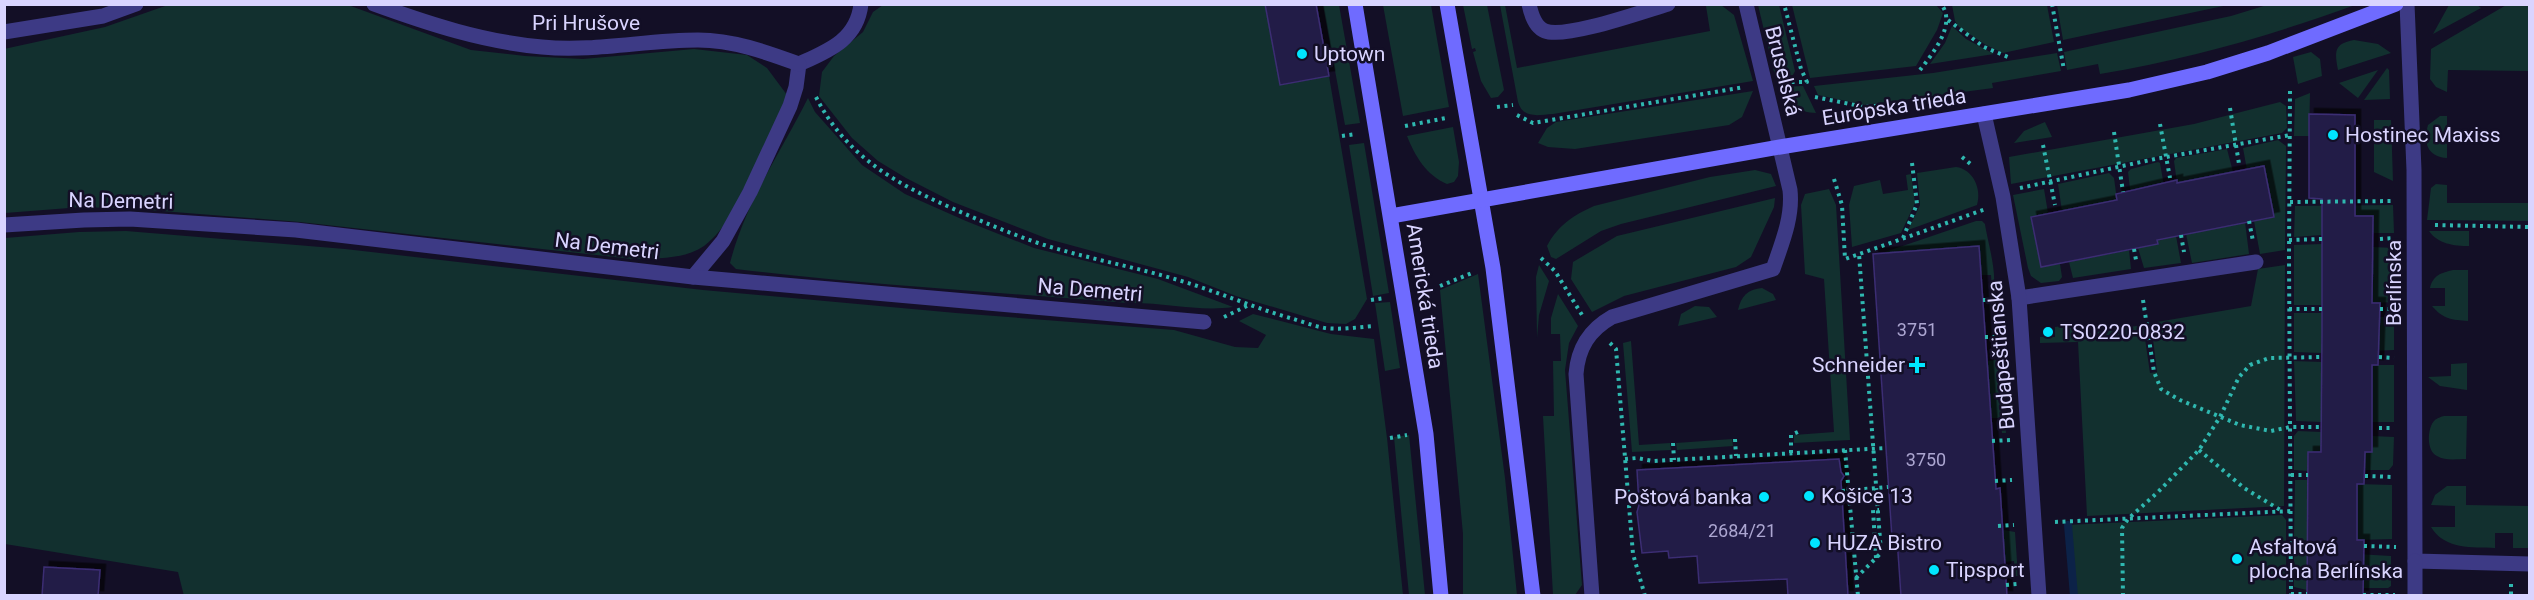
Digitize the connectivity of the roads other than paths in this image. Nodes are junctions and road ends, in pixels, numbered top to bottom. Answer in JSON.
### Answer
{"nodes":[{"id":1,"x":136,"y":4,"type":"edge"},
{"id":2,"x":374,"y":4,"type":"edge"},
{"id":3,"x":861,"y":4,"type":"edge"},
{"id":4,"x":1355,"y":4,"type":"edge"},
{"id":5,"x":1447,"y":4,"type":"edge"},
{"id":6,"x":1528,"y":4,"type":"edge"},
{"id":7,"x":1668,"y":4,"type":"edge"},
{"id":8,"x":1746,"y":4,"type":"edge"},
{"id":9,"x":2396,"y":4,"type":"edge"},
{"id":10,"x":2407,"y":4,"type":"edge"},
{"id":11,"x":4,"y":32,"type":"edge"},
{"id":12,"x":799,"y":64,"type":"junction"},
{"id":13,"x":1984,"y":114,"type":"junction"},
{"id":14,"x":1780,"y":147,"type":"junction"},
{"id":15,"x":1482,"y":199,"type":"junction"},
{"id":16,"x":1390,"y":216,"type":"junction"},
{"id":17,"x":4,"y":225,"type":"edge"},
{"id":18,"x":2256,"y":262,"type":"dead end"},
{"id":19,"x":693,"y":277,"type":"junction"},
{"id":20,"x":2019,"y":297,"type":"junction"},
{"id":21,"x":1204,"y":322,"type":"road end"},
{"id":22,"x":2415,"y":561,"type":"junction"},
{"id":23,"x":2529,"y":564,"type":"edge"},
{"id":24,"x":1441,"y":596,"type":"edge"},
{"id":25,"x":1533,"y":596,"type":"edge"},
{"id":26,"x":1592,"y":596,"type":"edge"},
{"id":27,"x":2039,"y":596,"type":"edge"},
{"id":28,"x":2415,"y":596,"type":"edge"}],
"edges":[{"from":1,"to":11,"type":"street"},
{"from":2,"to":12,"type":"street","name":"Pri Hrušove"},
{"from":3,"to":12,"type":"street"},
{"from":4,"to":16,"type":"street","name":"Americká trieda"},
{"from":5,"to":15,"type":"street"},
{"from":6,"to":7,"type":"street"},
{"from":8,"to":14,"type":"street","name":"Bruselská"},
{"from":9,"to":13,"type":"street","name":"Európska trieda"},
{"from":10,"to":22,"type":"street","name":"Berlínska"},
{"from":12,"to":19,"type":"street"},
{"from":13,"to":14,"type":"street","name":"Európska trieda"},
{"from":13,"to":20,"type":"street","name":"Budapeštianska"},
{"from":14,"to":15,"type":"street","name":"Európska trieda"},
{"from":14,"to":26,"type":"street","name":"Bruselská"},
{"from":15,"to":16,"type":"street","name":"Európska trieda"},
{"from":15,"to":25,"type":"street"},
{"from":16,"to":24,"type":"street","name":"Americká trieda"},
{"from":17,"to":19,"type":"street","name":"Na Demetri"},
{"from":18,"to":20,"type":"street"},
{"from":19,"to":21,"type":"street","name":"Na Demetri"},
{"from":20,"to":27,"type":"street","name":"Budapeštianska"},
{"from":22,"to":23,"type":"street"},
{"from":22,"to":28,"type":"street","name":"Berlínska"}]}
